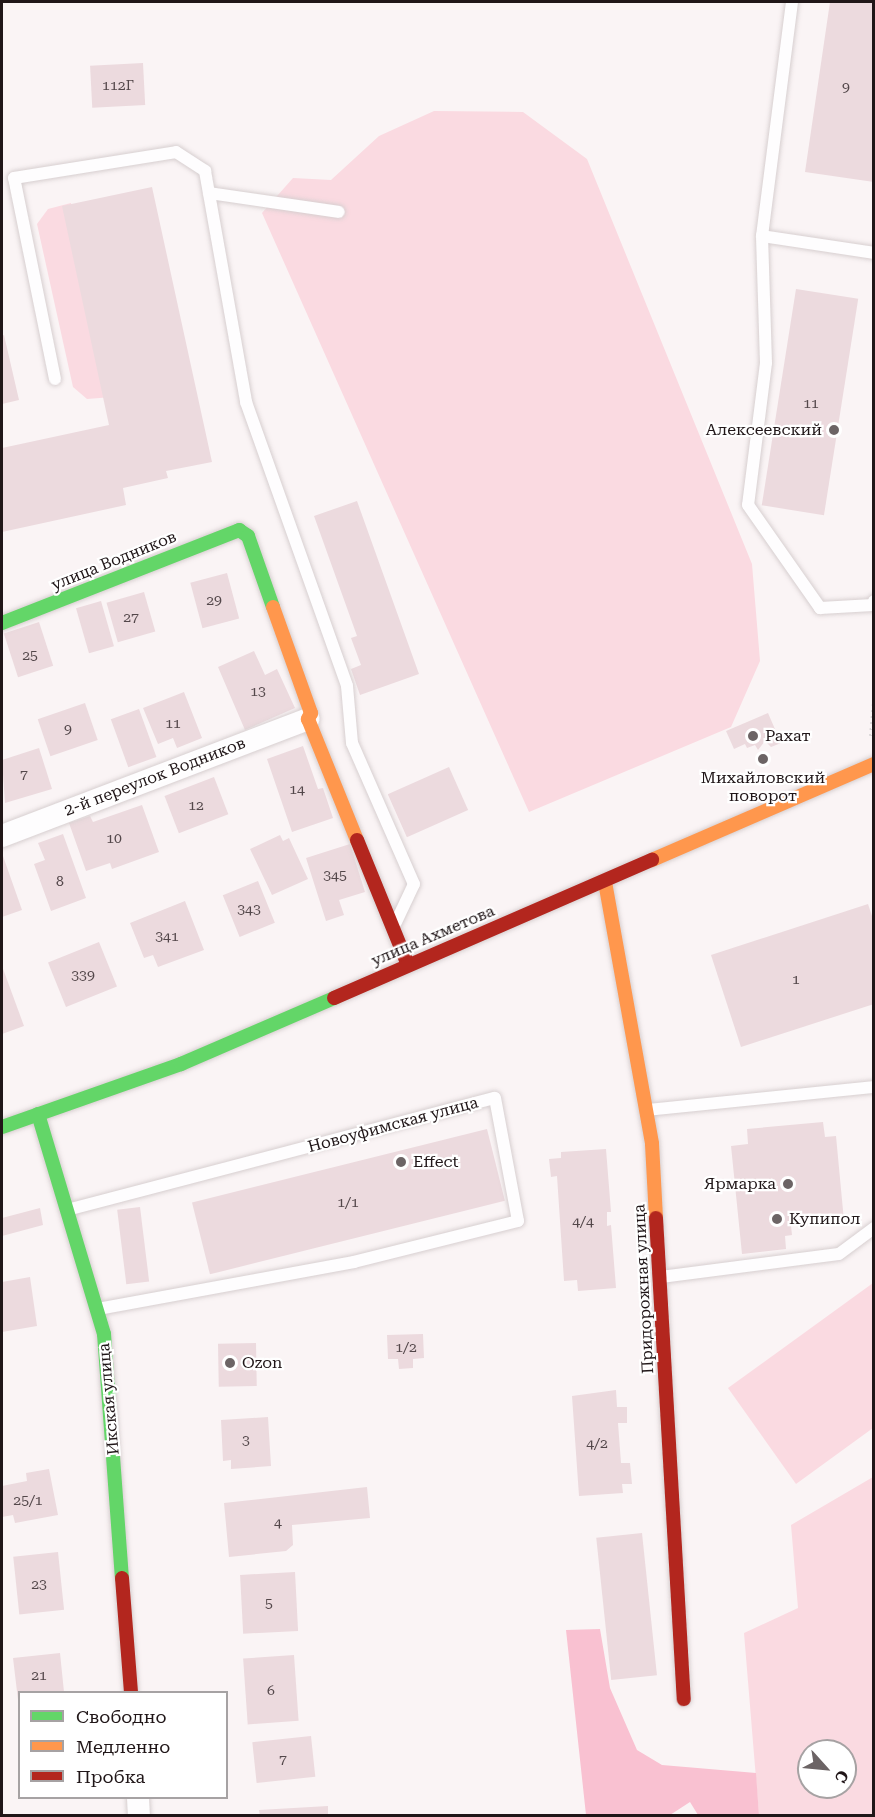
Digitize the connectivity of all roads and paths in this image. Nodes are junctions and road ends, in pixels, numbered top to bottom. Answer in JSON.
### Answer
{"nodes":[{"id":1,"x":792,"y":2,"type":"edge"},
{"id":2,"x":209,"y":194,"type":"junction"},
{"id":3,"x":339,"y":212,"type":"dead end"},
{"id":4,"x":762,"y":236,"type":"junction"},
{"id":5,"x":873,"y":253,"type":"edge"},
{"id":6,"x":55,"y":379,"type":"dead end"},
{"id":7,"x":873,"y":602,"type":"edge"},
{"id":8,"x":2,"y":623,"type":"edge"},
{"id":9,"x":873,"y":702,"type":"edge"},
{"id":10,"x":308,"y":719,"type":"junction"},
{"id":11,"x":871,"y":729,"type":"edge"},
{"id":12,"x":873,"y":742,"type":"edge"},
{"id":13,"x":873,"y":764,"type":"edge"},
{"id":14,"x":2,"y":836,"type":"edge"},
{"id":15,"x":605,"y":882,"type":"junction"},
{"id":16,"x":393,"y":929,"type":"junction"},
{"id":17,"x":408,"y":965,"type":"junction"},
{"id":18,"x":873,"y":1087,"type":"edge"},
{"id":19,"x":646,"y":1111,"type":"junction"},
{"id":20,"x":38,"y":1114,"type":"junction"},
{"id":21,"x":2,"y":1127,"type":"edge"},
{"id":22,"x":68,"y":1210,"type":"junction"},
{"id":23,"x":873,"y":1228,"type":"edge"},
{"id":24,"x":660,"y":1278,"type":"junction"},
{"id":25,"x":98,"y":1309,"type":"junction"},
{"id":26,"x":131,"y":1691,"type":"edge"},
{"id":27,"x":684,"y":1699,"type":"dead end"},
{"id":28,"x":138,"y":1799,"type":"edge"},
{"id":29,"x":139,"y":1815,"type":"edge"}],
"edges":[{"from":1,"to":4,"type":"lane"},
{"from":2,"to":3,"type":"lane"},
{"from":2,"to":6,"type":"lane"},
{"from":2,"to":16,"type":"lane"},
{"from":4,"to":5,"type":"lane"},
{"from":4,"to":7,"type":"lane"},
{"from":8,"to":10,"type":"street","name":"улица Водников"},
{"from":9,"to":11,"type":"path"},
{"from":10,"to":14,"type":"street","name":"2-й переулок Водников"},
{"from":10,"to":16,"type":"street"},
{"from":11,"to":12,"type":"path"},
{"from":13,"to":15,"type":"street","name":"улица Ахметова"},
{"from":15,"to":17,"type":"street","name":"улица Ахметова"},
{"from":15,"to":19,"type":"street","name":"Придорожная улица"},
{"from":16,"to":17,"type":"street"},
{"from":17,"to":20,"type":"street","name":"улица Ахметова"},
{"from":18,"to":19,"type":"lane"},
{"from":19,"to":24,"type":"street","name":"Придорожная улица"},
{"from":20,"to":21,"type":"street","name":"улица Ахметова"},
{"from":20,"to":22,"type":"street","name":"Икская улица"},
{"from":22,"to":25,"type":"street","name":"Икская улица"},
{"from":22,"to":25,"type":"lane","name":"Новоуфимская улица"},
{"from":23,"to":24,"type":"lane"},
{"from":24,"to":27,"type":"street","name":"Придорожная улица"},
{"from":25,"to":26,"type":"street","name":"Икская улица"},
{"from":28,"to":29,"type":"street"}]}
